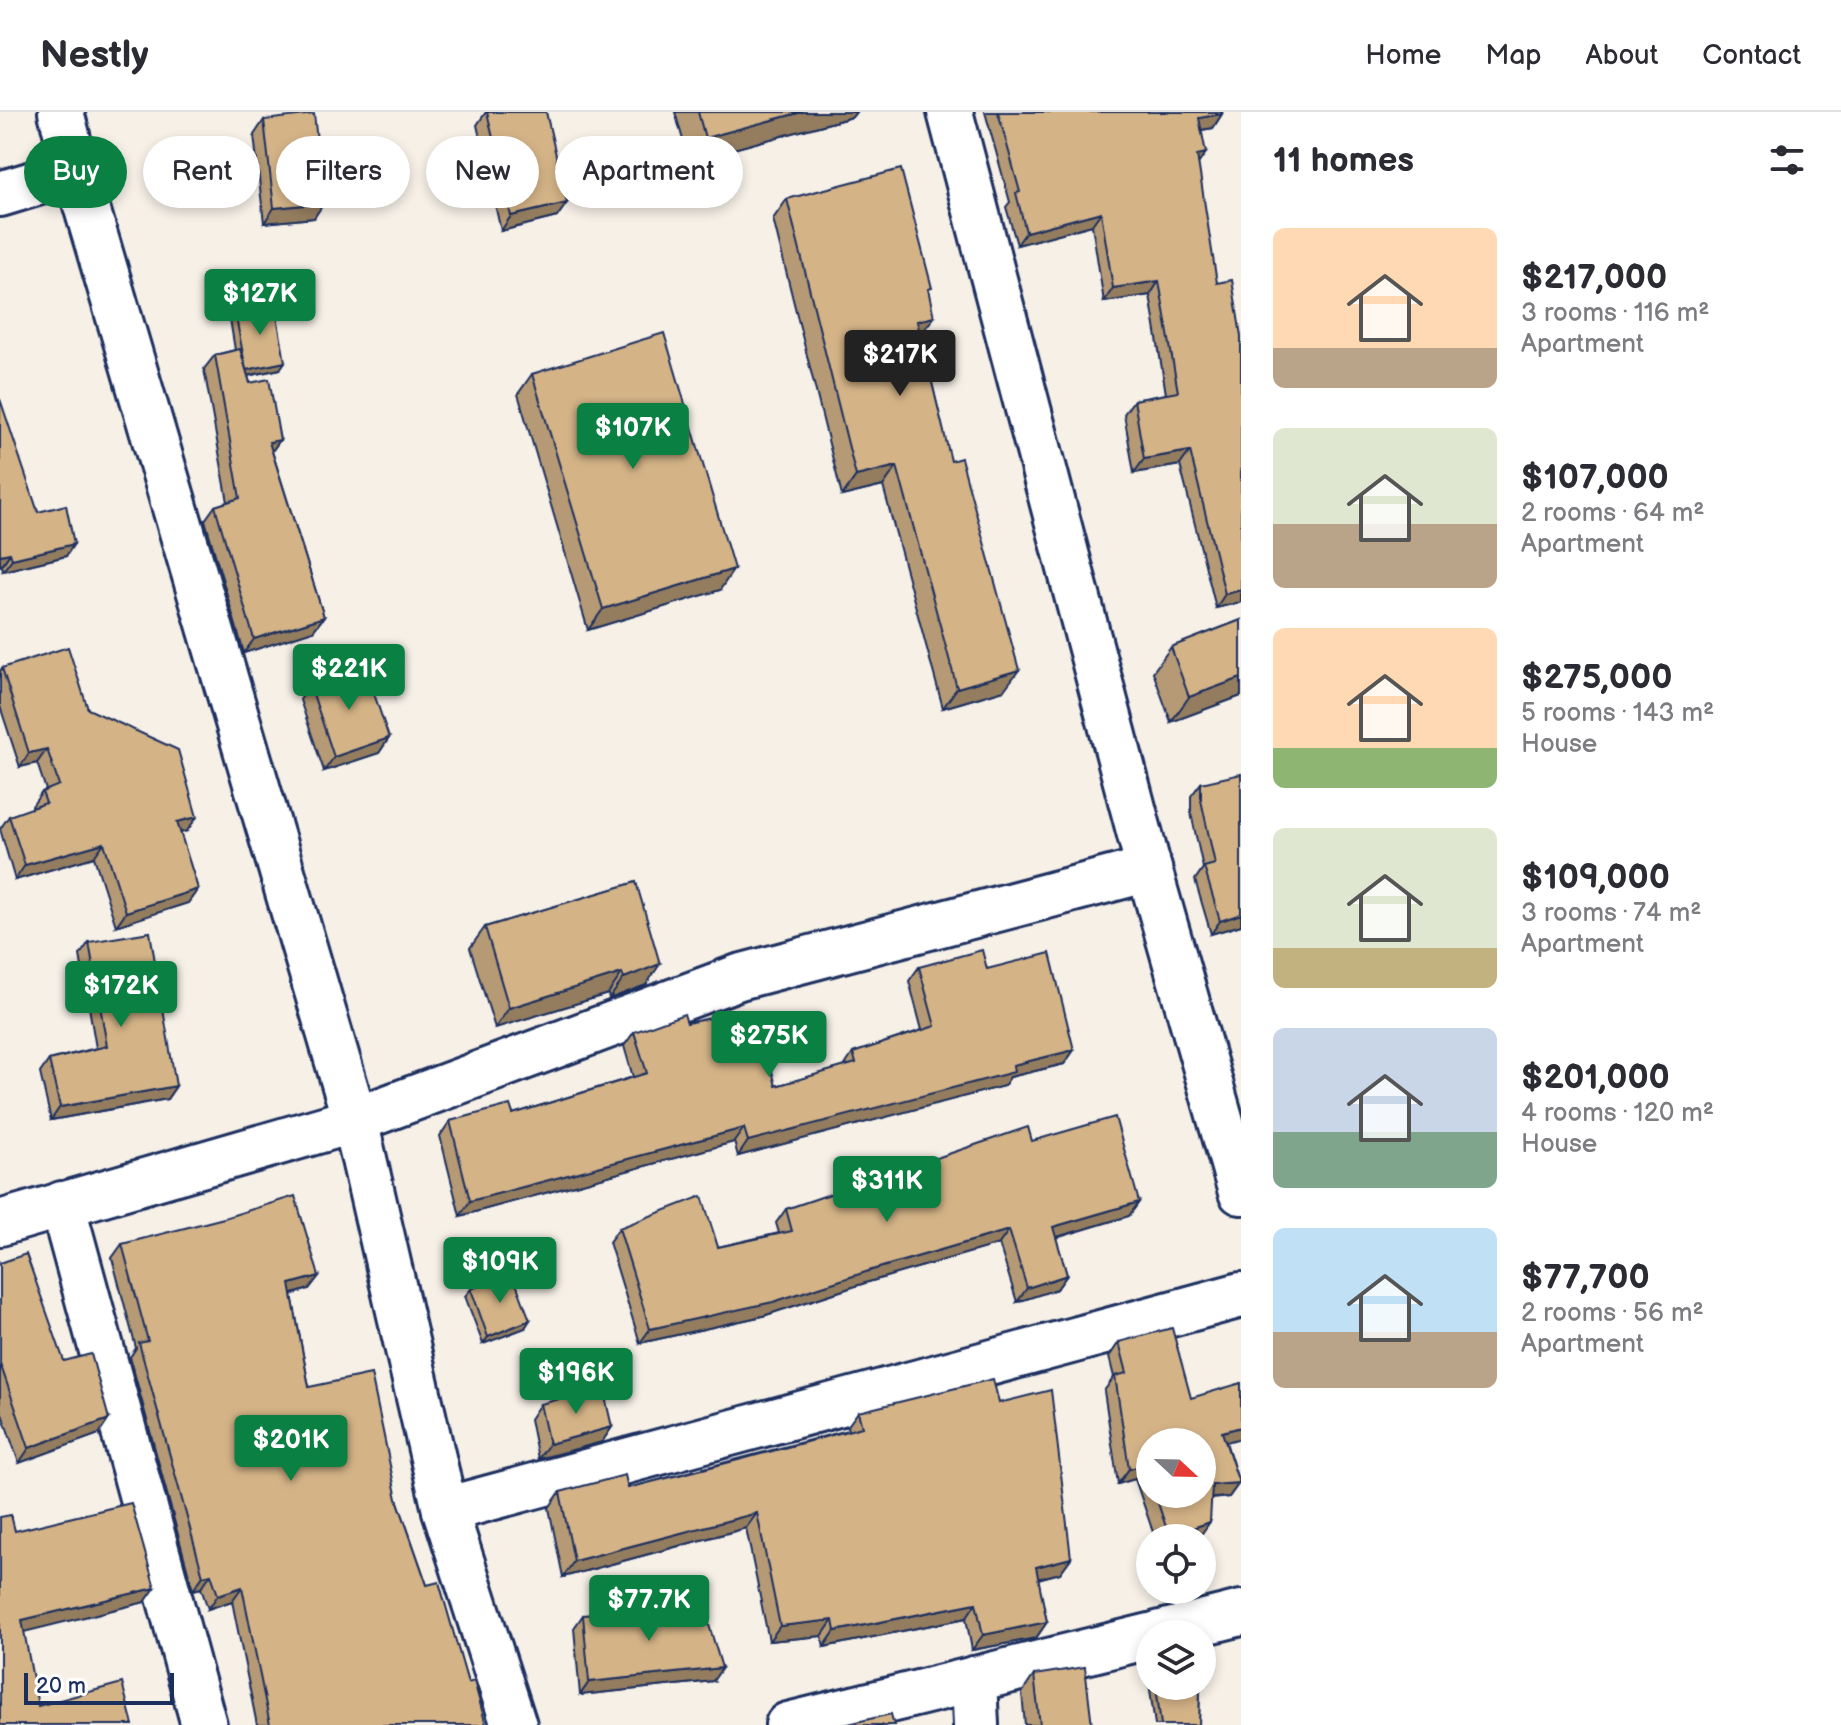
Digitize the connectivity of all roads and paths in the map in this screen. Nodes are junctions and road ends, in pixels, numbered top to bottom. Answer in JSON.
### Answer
{"nodes":[{"id":1,"x":61,"y":112,"type":"edge"},
{"id":2,"x":950,"y":112,"type":"edge"},
{"id":3,"x":67,"y":136,"type":"edge"},
{"id":4,"x":24,"y":187,"type":"edge"},
{"id":5,"x":0,"y":194,"type":"edge"},
{"id":6,"x":87,"y":208,"type":"edge"},
{"id":7,"x":1149,"y":869,"type":"junction"},
{"id":8,"x":355,"y":1120,"type":"junction"},
{"id":9,"x":1241,"y":1192,"type":"edge"},
{"id":10,"x":62,"y":1204,"type":"junction"},
{"id":11,"x":0,"y":1223,"type":"edge"},
{"id":12,"x":1241,"y":1295,"type":"edge"},
{"id":13,"x":445,"y":1510,"type":"junction"},
{"id":14,"x":1241,"y":1613,"type":"edge"},
{"id":15,"x":1213,"y":1620,"type":"edge"},
{"id":16,"x":1136,"y":1639,"type":"edge"},
{"id":17,"x":974,"y":1679,"type":"junction"},
{"id":18,"x":204,"y":1725,"type":"edge"},
{"id":19,"x":514,"y":1725,"type":"edge"},
{"id":20,"x":788,"y":1725,"type":"edge"},
{"id":21,"x":976,"y":1725,"type":"edge"}],
"edges":[{"from":1,"to":3,"type":"street"},
{"from":2,"to":7,"type":"street"},
{"from":4,"to":5,"type":"street"},
{"from":6,"to":8,"type":"street"},
{"from":7,"to":8,"type":"street"},
{"from":7,"to":9,"type":"street"},
{"from":8,"to":10,"type":"street"},
{"from":8,"to":13,"type":"street"},
{"from":10,"to":11,"type":"street"},
{"from":10,"to":18,"type":"street"},
{"from":12,"to":13,"type":"street"},
{"from":13,"to":19,"type":"street"},
{"from":14,"to":15,"type":"street"},
{"from":16,"to":17,"type":"street"},
{"from":17,"to":20,"type":"street"},
{"from":17,"to":21,"type":"street"}]}
